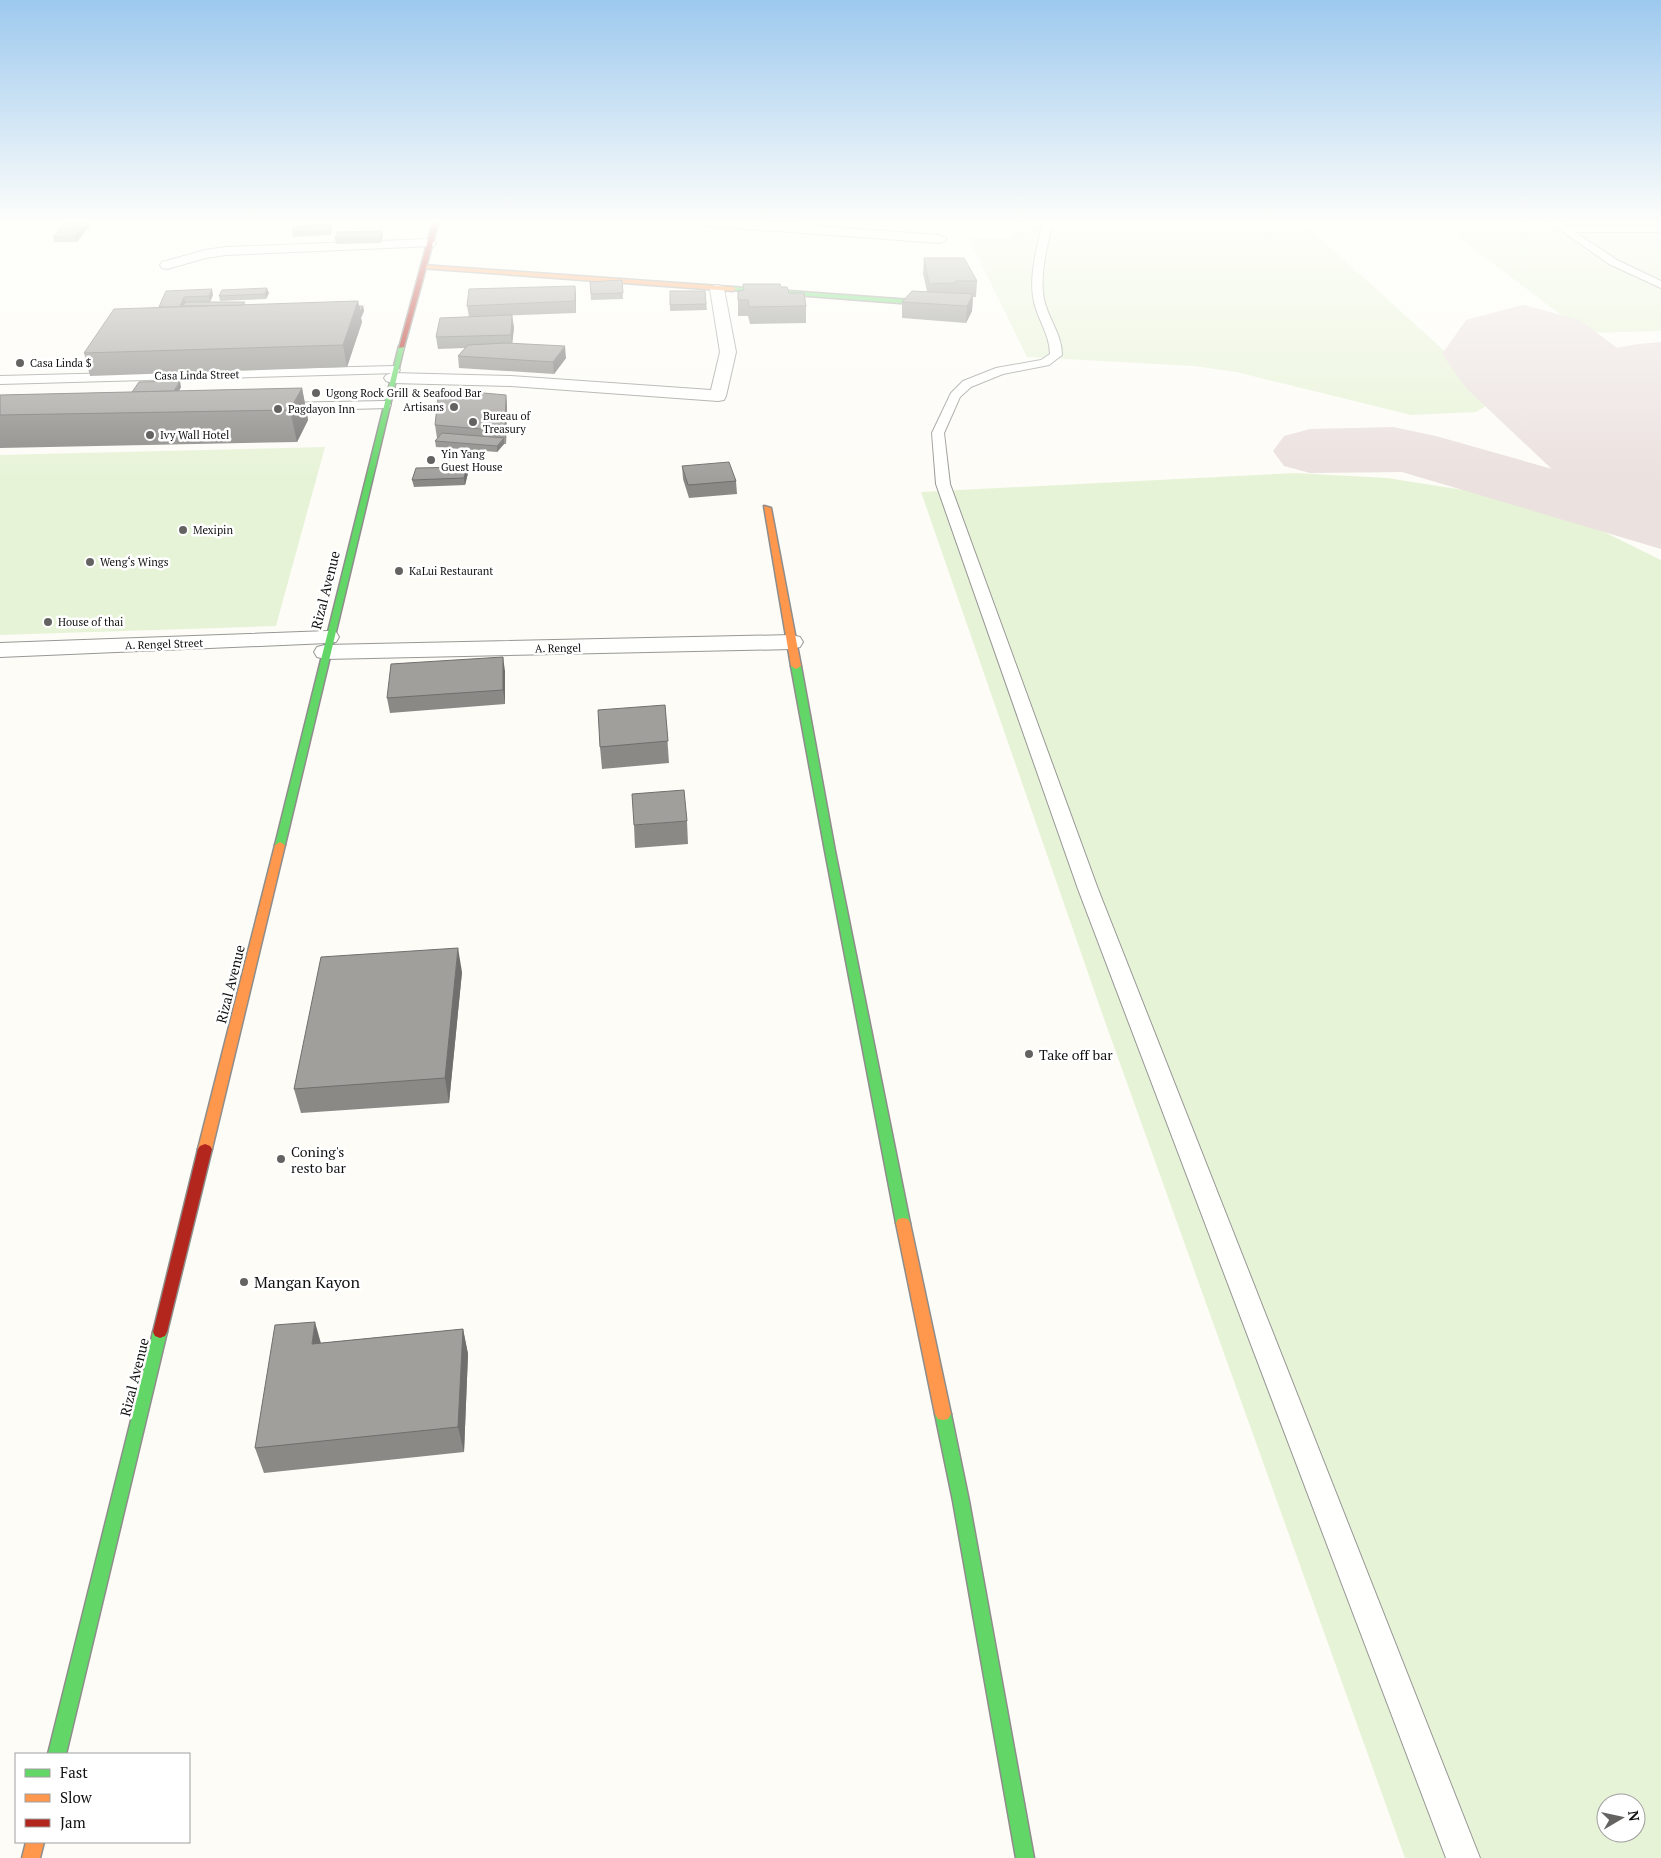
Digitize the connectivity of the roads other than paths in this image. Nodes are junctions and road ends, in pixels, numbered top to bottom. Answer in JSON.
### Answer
{"nodes":[{"id":1,"x":411,"y":308,"type":"edge"},
{"id":2,"x":720,"y":308,"type":"edge"},
{"id":3,"x":1040,"y":308,"type":"edge"},
{"id":4,"x":393,"y":374,"type":"junction"},
{"id":5,"x":0,"y":380,"type":"edge"},
{"id":6,"x":385,"y":405,"type":"junction"},
{"id":7,"x":267,"y":408,"type":"edge"},
{"id":8,"x":767,"y":508,"type":"dead end"},
{"id":9,"x":792,"y":642,"type":"junction"},
{"id":10,"x":326,"y":645,"type":"junction"},
{"id":11,"x":0,"y":650,"type":"edge"},
{"id":12,"x":57,"y":1753,"type":"edge"},
{"id":13,"x":35,"y":1843,"type":"edge"},
{"id":14,"x":31,"y":1858,"type":"edge"},
{"id":15,"x":1025,"y":1858,"type":"edge"},
{"id":16,"x":1463,"y":1858,"type":"edge"}],
"edges":[{"from":1,"to":4,"type":"street","name":"Rizal Avenue"},
{"from":2,"to":4,"type":"street"},
{"from":3,"to":16,"type":"lane"},
{"from":4,"to":5,"type":"lane","name":"Casa Linda Street"},
{"from":4,"to":6,"type":"street","name":"Rizal Avenue"},
{"from":6,"to":7,"type":"lane"},
{"from":6,"to":10,"type":"street","name":"Rizal Avenue"},
{"from":8,"to":9,"type":"street"},
{"from":9,"to":10,"type":"street","name":"A. Rengel"},
{"from":9,"to":15,"type":"street"},
{"from":10,"to":11,"type":"street","name":"A. Rengel Street"},
{"from":10,"to":12,"type":"street","name":"Rizal Avenue"},
{"from":13,"to":14,"type":"street"}]}
